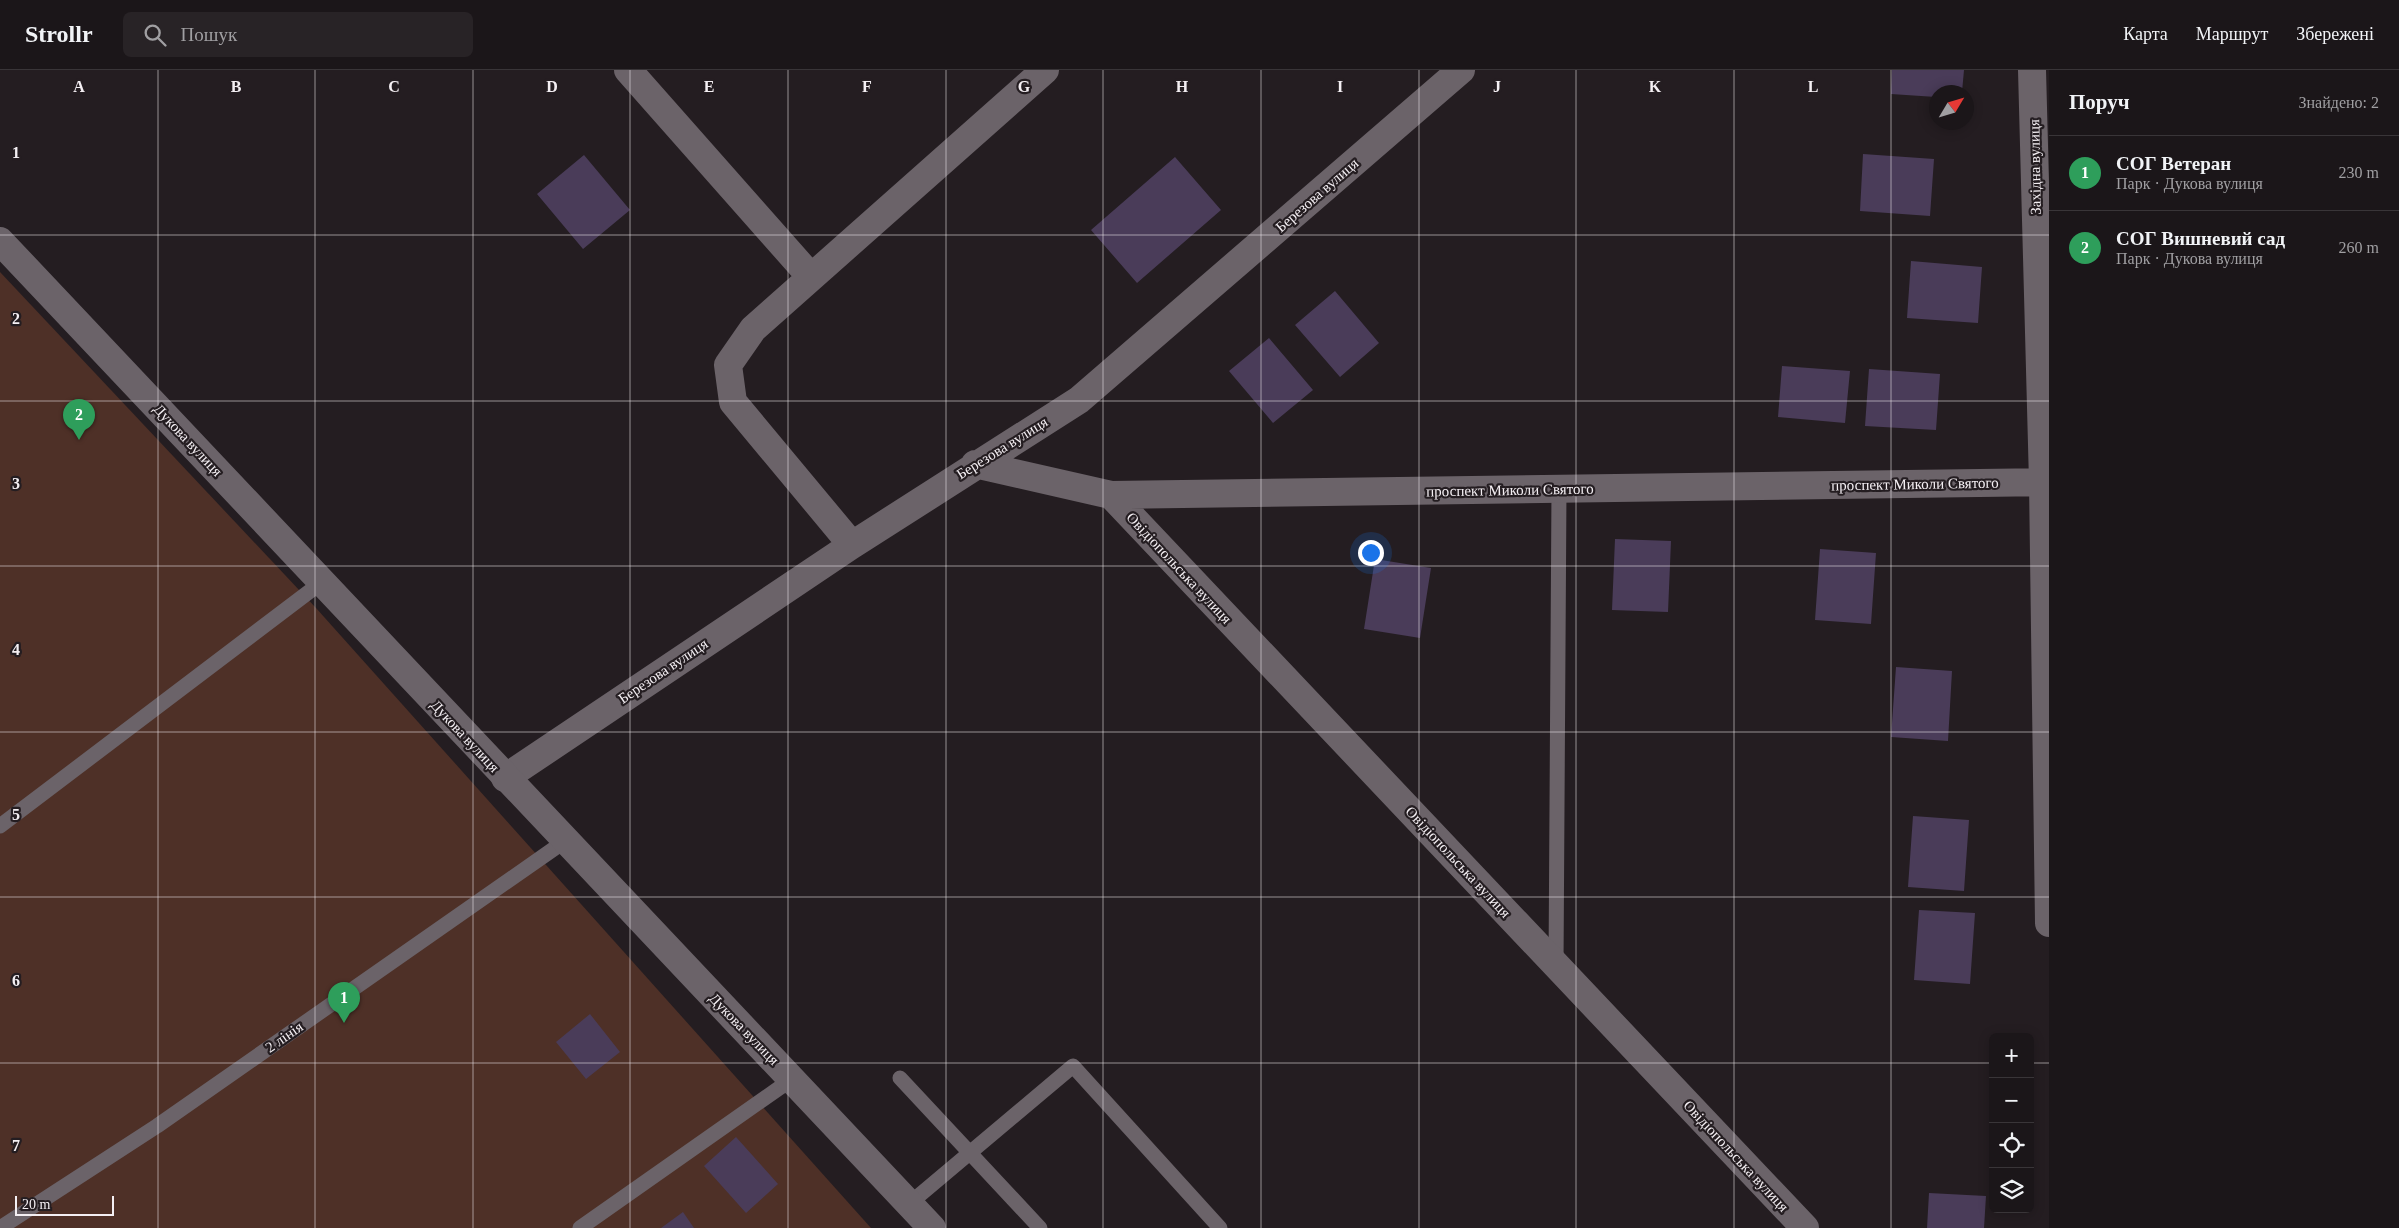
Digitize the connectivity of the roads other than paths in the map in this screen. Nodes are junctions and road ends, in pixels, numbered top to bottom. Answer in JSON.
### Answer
{"nodes":[{"id":1,"x":628,"y":70,"type":"edge"},
{"id":2,"x":1045,"y":70,"type":"edge"},
{"id":3,"x":1462,"y":70,"type":"edge"},
{"id":4,"x":2032,"y":70,"type":"edge"},
{"id":5,"x":0,"y":241,"type":"edge"},
{"id":6,"x":811,"y":277,"type":"junction"},
{"id":7,"x":975,"y":464,"type":"junction"},
{"id":8,"x":2046,"y":482,"type":"edge"},
{"id":9,"x":1559,"y":489,"type":"junction"},
{"id":10,"x":1111,"y":495,"type":"junction"},
{"id":11,"x":852,"y":545,"type":"junction"},
{"id":12,"x":322,"y":582,"type":"junction"},
{"id":13,"x":505,"y":778,"type":"junction"},
{"id":14,"x":0,"y":826,"type":"edge"},
{"id":15,"x":565,"y":841,"type":"junction"},
{"id":16,"x":2049,"y":923,"type":"edge"},
{"id":17,"x":1556,"y":966,"type":"junction"},
{"id":18,"x":900,"y":1078,"type":"dead end"},
{"id":19,"x":792,"y":1079,"type":"junction"},
{"id":20,"x":970,"y":1153,"type":"junction"},
{"id":21,"x":909,"y":1204,"type":"junction"},
{"id":22,"x":0,"y":1228,"type":"edge"},
{"id":23,"x":580,"y":1228,"type":"edge"},
{"id":24,"x":932,"y":1228,"type":"edge"},
{"id":25,"x":1040,"y":1228,"type":"edge"},
{"id":26,"x":1220,"y":1228,"type":"edge"},
{"id":27,"x":1805,"y":1228,"type":"edge"}],
"edges":[{"from":1,"to":6,"type":"street"},
{"from":2,"to":6,"type":"street"},
{"from":3,"to":7,"type":"street","name":"Березова вулиця"},
{"from":4,"to":8,"type":"street","name":"Західна вулиця"},
{"from":5,"to":12,"type":"street","name":"Дукова вулиця"},
{"from":6,"to":11,"type":"street"},
{"from":7,"to":10,"type":"street","name":"проспект Миколи Святого"},
{"from":7,"to":11,"type":"street","name":"Березова вулиця"},
{"from":8,"to":9,"type":"street","name":"проспект Миколи Святого"},
{"from":8,"to":16,"type":"street","name":"Західна вулиця"},
{"from":9,"to":10,"type":"street","name":"проспект Миколи Святого"},
{"from":9,"to":17,"type":"lane"},
{"from":10,"to":17,"type":"street","name":"Овідіопольська вулиця"},
{"from":11,"to":13,"type":"street","name":"Березова вулиця"},
{"from":12,"to":13,"type":"street","name":"Дукова вулиця"},
{"from":12,"to":14,"type":"lane"},
{"from":13,"to":15,"type":"street","name":"Дукова вулиця"},
{"from":15,"to":19,"type":"street","name":"Дукова вулиця"},
{"from":15,"to":22,"type":"lane","name":"2 лінія"},
{"from":17,"to":27,"type":"street","name":"Овідіопольська вулиця"},
{"from":18,"to":20,"type":"lane"},
{"from":19,"to":21,"type":"street","name":"Дукова вулиця"},
{"from":19,"to":23,"type":"lane"},
{"from":20,"to":21,"type":"lane"},
{"from":20,"to":25,"type":"lane"},
{"from":20,"to":26,"type":"lane"},
{"from":21,"to":24,"type":"street","name":"Дукова вулиця"}]}
